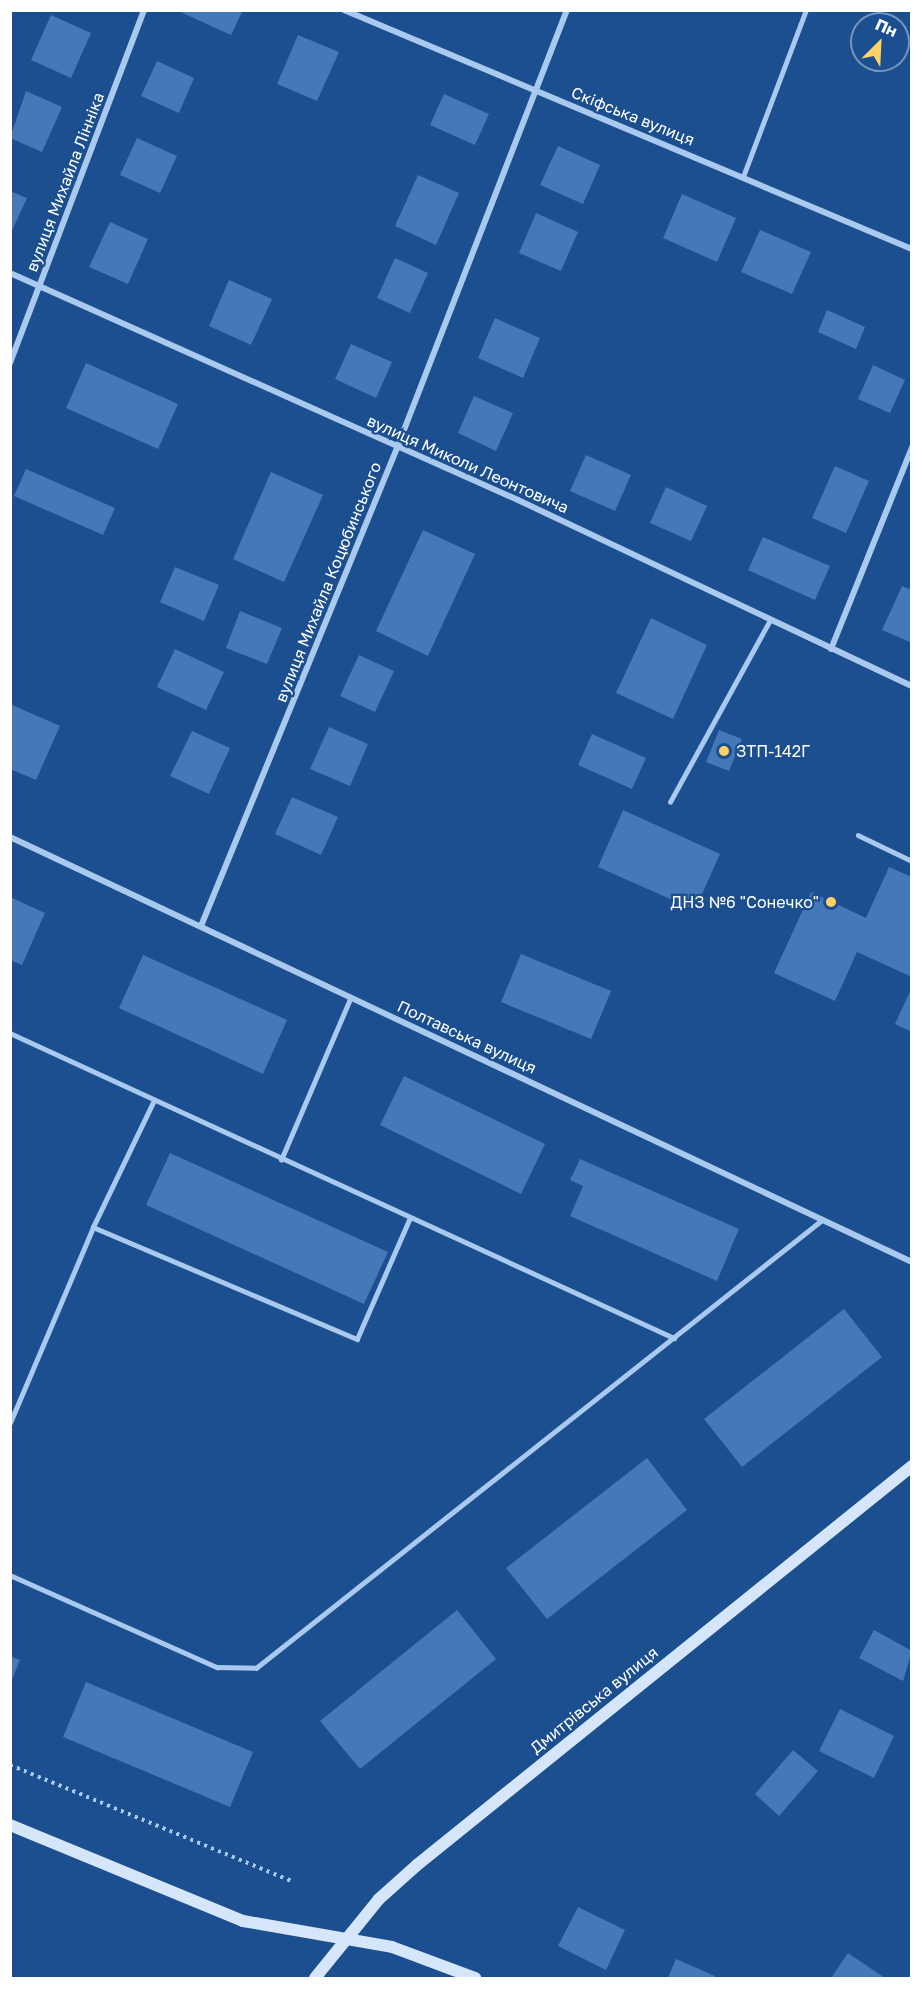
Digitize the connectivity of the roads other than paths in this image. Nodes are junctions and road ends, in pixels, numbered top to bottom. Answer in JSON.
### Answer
{"nodes":[{"id":1,"x":144,"y":10,"type":"edge"},
{"id":2,"x":344,"y":10,"type":"edge"},
{"id":3,"x":567,"y":10,"type":"edge"},
{"id":4,"x":806,"y":10,"type":"edge"},
{"id":5,"x":532,"y":90,"type":"junction"},
{"id":6,"x":744,"y":174,"type":"junction"},
{"id":7,"x":912,"y":249,"type":"edge"},
{"id":8,"x":10,"y":273,"type":"edge"},
{"id":9,"x":40,"y":286,"type":"junction"},
{"id":10,"x":10,"y":363,"type":"edge"},
{"id":11,"x":912,"y":447,"type":"edge"},
{"id":12,"x":397,"y":448,"type":"junction"},
{"id":13,"x":770,"y":620,"type":"junction"},
{"id":14,"x":831,"y":648,"type":"junction"},
{"id":15,"x":912,"y":686,"type":"edge"},
{"id":16,"x":670,"y":802,"type":"dead end"},
{"id":17,"x":858,"y":835,"type":"dead end"},
{"id":18,"x":10,"y":837,"type":"edge"},
{"id":19,"x":912,"y":861,"type":"edge"},
{"id":20,"x":201,"y":926,"type":"junction"},
{"id":21,"x":351,"y":997,"type":"junction"},
{"id":22,"x":10,"y":1033,"type":"edge"},
{"id":23,"x":154,"y":1100,"type":"junction"},
{"id":24,"x":281,"y":1160,"type":"junction"},
{"id":25,"x":409,"y":1220,"type":"junction"},
{"id":26,"x":822,"y":1220,"type":"junction"},
{"id":27,"x":93,"y":1227,"type":"junction"},
{"id":28,"x":912,"y":1262,"type":"edge"},
{"id":29,"x":674,"y":1338,"type":"junction"},
{"id":30,"x":10,"y":1424,"type":"edge"},
{"id":31,"x":912,"y":1466,"type":"edge"},
{"id":32,"x":10,"y":1575,"type":"edge"},
{"id":33,"x":10,"y":1825,"type":"edge"},
{"id":34,"x":346,"y":1937,"type":"junction"},
{"id":35,"x":315,"y":1978,"type":"edge"},
{"id":36,"x":475,"y":1978,"type":"edge"}],
"edges":[{"from":1,"to":9,"type":"street","name":"вулиця Михайла Лінніка"},
{"from":2,"to":5,"type":"street","name":"Скіфська вулиця"},
{"from":3,"to":5,"type":"street","name":"вулиця Михайла Коцюбинського"},
{"from":4,"to":6,"type":"lane"},
{"from":5,"to":6,"type":"street","name":"Скіфська вулиця"},
{"from":5,"to":12,"type":"street","name":"вулиця Михайла Коцюбинського"},
{"from":6,"to":7,"type":"street","name":"Скіфська вулиця"},
{"from":8,"to":9,"type":"street","name":"вулиця Миколи Леонтовича"},
{"from":9,"to":10,"type":"street","name":"вулиця Михайла Лінніка"},
{"from":9,"to":12,"type":"street","name":"вулиця Миколи Леонтовича"},
{"from":11,"to":14,"type":"street"},
{"from":12,"to":13,"type":"street","name":"вулиця Миколи Леонтовича"},
{"from":12,"to":20,"type":"street","name":"вулиця Михайла Коцюбинського"},
{"from":13,"to":14,"type":"street","name":"вулиця Миколи Леонтовича"},
{"from":13,"to":16,"type":"lane"},
{"from":14,"to":15,"type":"street","name":"вулиця Миколи Леонтовича"},
{"from":17,"to":19,"type":"lane"},
{"from":18,"to":20,"type":"street","name":"Полтавська вулиця"},
{"from":20,"to":21,"type":"street","name":"Полтавська вулиця"},
{"from":21,"to":24,"type":"lane"},
{"from":21,"to":26,"type":"street","name":"Полтавська вулиця"},
{"from":22,"to":23,"type":"lane"},
{"from":23,"to":24,"type":"lane"},
{"from":23,"to":27,"type":"lane"},
{"from":24,"to":25,"type":"lane"},
{"from":25,"to":27,"type":"lane"},
{"from":25,"to":29,"type":"lane"},
{"from":26,"to":28,"type":"street","name":"Полтавська вулиця"},
{"from":26,"to":29,"type":"lane"},
{"from":27,"to":30,"type":"lane"},
{"from":29,"to":32,"type":"lane"},
{"from":31,"to":34,"type":"main road","name":"Дмитрівська вулиця"},
{"from":33,"to":34,"type":"main road"},
{"from":34,"to":35,"type":"main road","name":"Дмитрівська вулиця"},
{"from":34,"to":36,"type":"main road"}]}
